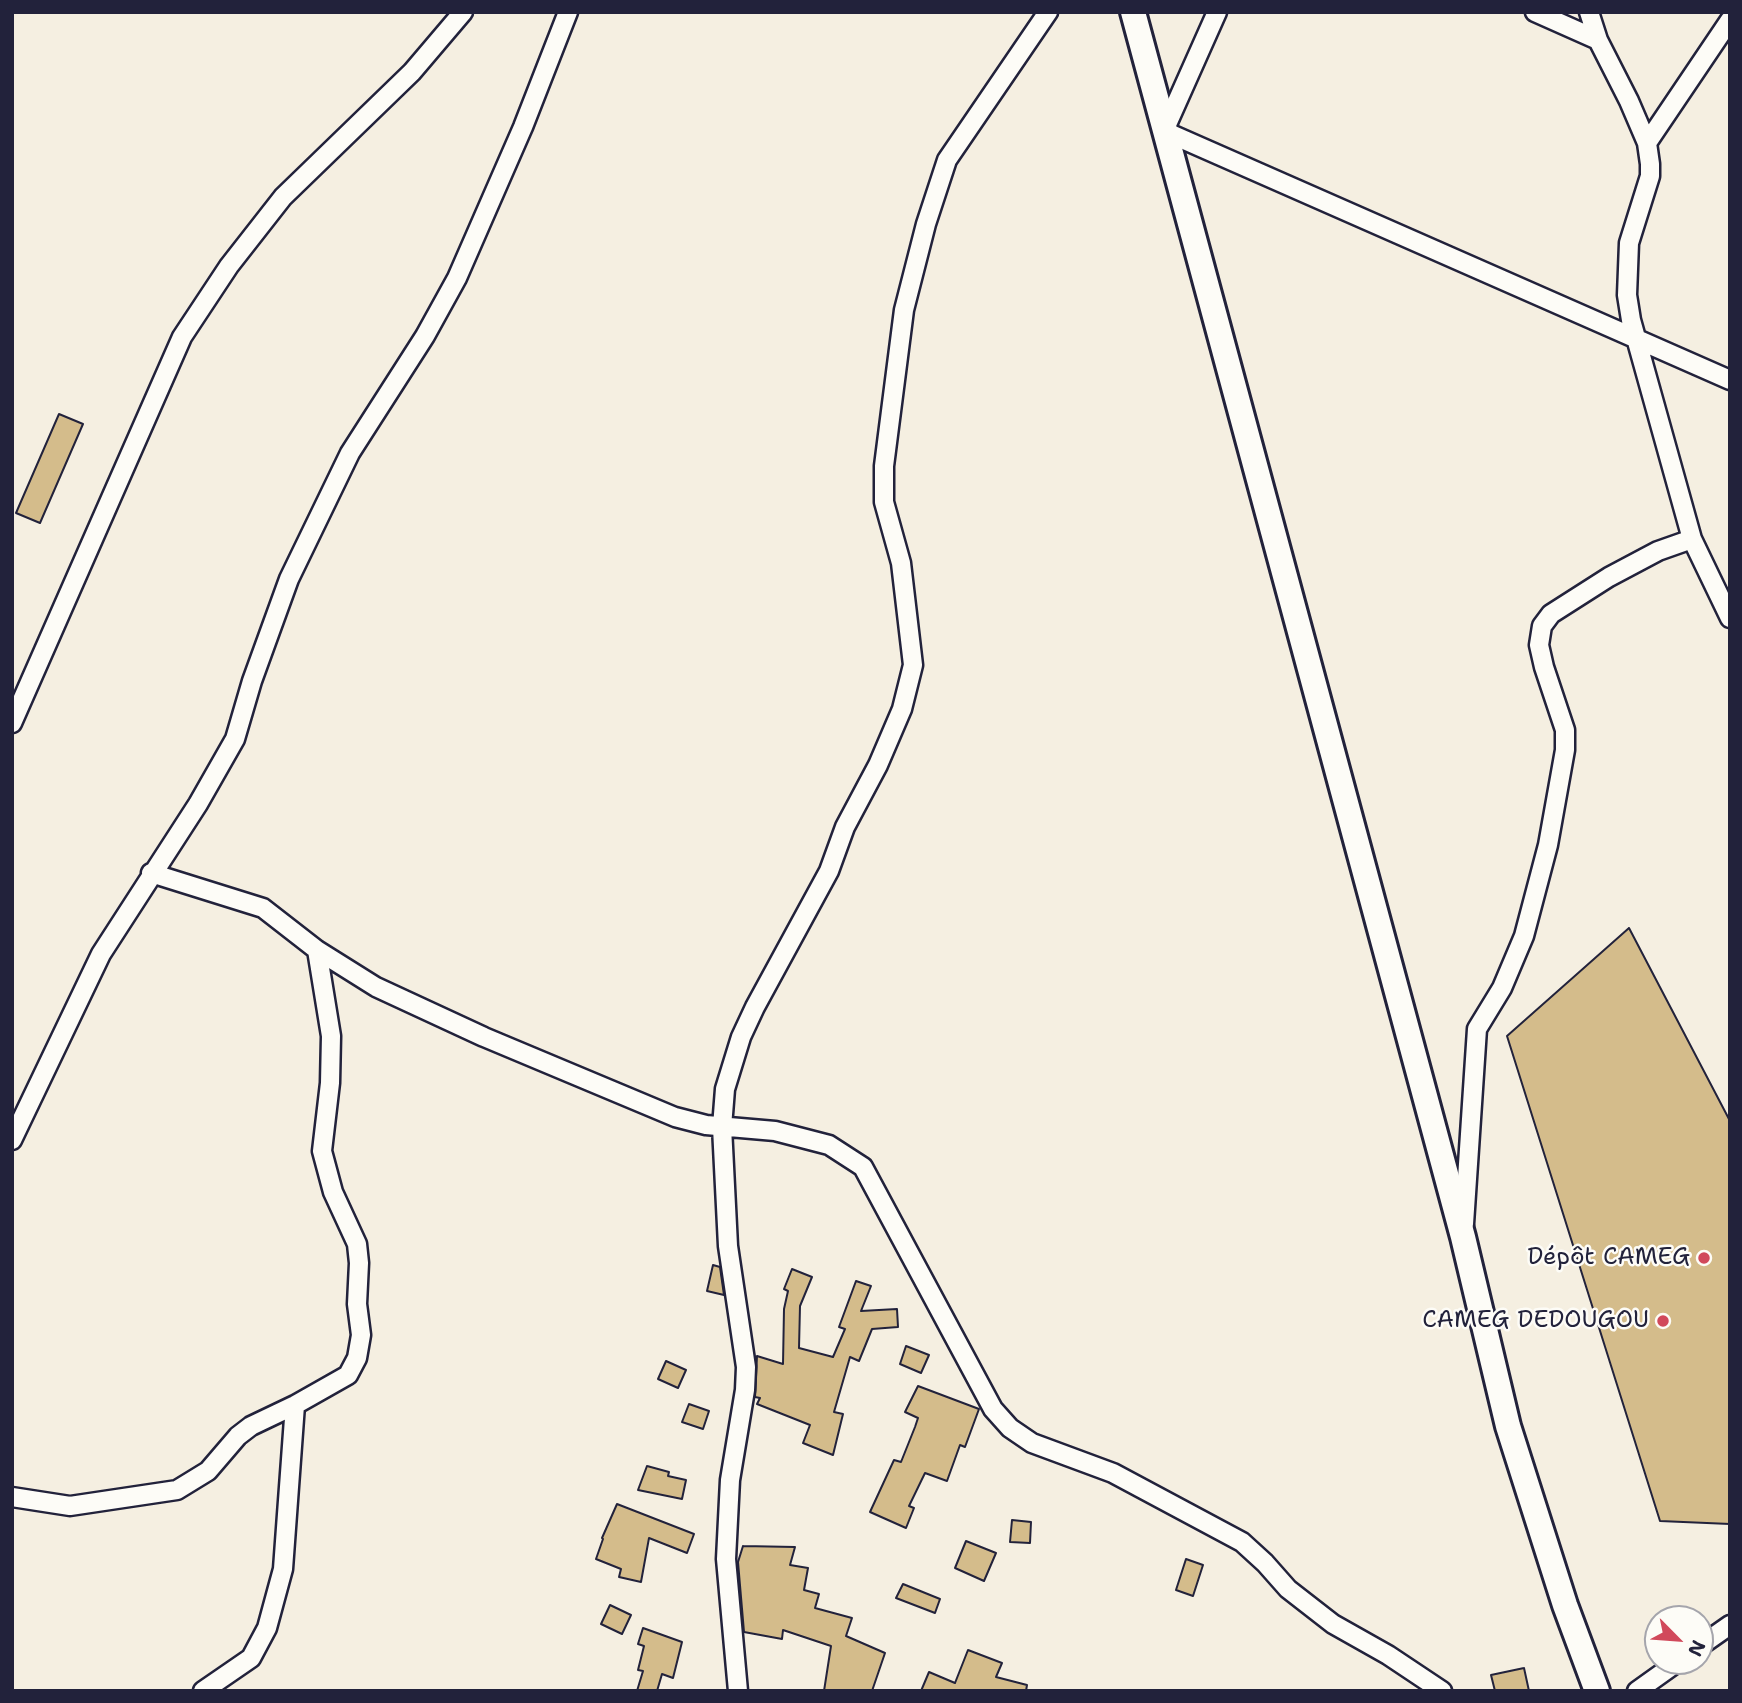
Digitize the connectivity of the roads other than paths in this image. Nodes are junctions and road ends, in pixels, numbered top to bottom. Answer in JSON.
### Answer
{"nodes":[{"id":1,"x":463,"y":12,"type":"edge"},
{"id":2,"x":568,"y":12,"type":"edge"},
{"id":3,"x":1048,"y":12,"type":"edge"},
{"id":4,"x":1133,"y":12,"type":"edge"},
{"id":5,"x":1217,"y":12,"type":"edge"},
{"id":6,"x":1535,"y":12,"type":"edge"},
{"id":7,"x":1589,"y":12,"type":"edge"},
{"id":8,"x":1730,"y":20,"type":"edge"},
{"id":9,"x":1598,"y":40,"type":"junction"},
{"id":10,"x":1164,"y":131,"type":"junction"},
{"id":11,"x":1647,"y":143,"type":"junction"},
{"id":12,"x":1635,"y":338,"type":"junction"},
{"id":13,"x":1730,"y":380,"type":"edge"},
{"id":14,"x":1692,"y":539,"type":"junction"},
{"id":15,"x":1730,"y":618,"type":"edge"},
{"id":16,"x":12,"y":723,"type":"edge"},
{"id":17,"x":151,"y":873,"type":"junction"},
{"id":18,"x":317,"y":950,"type":"junction"},
{"id":19,"x":722,"y":1127,"type":"junction"},
{"id":20,"x":12,"y":1140,"type":"edge"},
{"id":21,"x":1464,"y":1237,"type":"junction"},
{"id":22,"x":295,"y":1405,"type":"junction"},
{"id":23,"x":12,"y":1497,"type":"edge"},
{"id":24,"x":1730,"y":1625,"type":"edge"},
{"id":25,"x":1714,"y":1636,"type":"edge"},
{"id":26,"x":1659,"y":1675,"type":"edge"},
{"id":27,"x":203,"y":1691,"type":"edge"},
{"id":28,"x":738,"y":1691,"type":"edge"},
{"id":29,"x":1441,"y":1691,"type":"edge"},
{"id":30,"x":1597,"y":1691,"type":"edge"},
{"id":31,"x":1637,"y":1691,"type":"edge"}],
"edges":[{"from":1,"to":16,"type":"street"},
{"from":2,"to":17,"type":"street"},
{"from":3,"to":19,"type":"street"},
{"from":4,"to":10,"type":"main road"},
{"from":5,"to":10,"type":"street"},
{"from":6,"to":9,"type":"street"},
{"from":7,"to":9,"type":"street"},
{"from":8,"to":11,"type":"street"},
{"from":9,"to":11,"type":"street"},
{"from":10,"to":12,"type":"street"},
{"from":10,"to":21,"type":"main road"},
{"from":11,"to":12,"type":"street"},
{"from":12,"to":13,"type":"street"},
{"from":12,"to":14,"type":"street"},
{"from":14,"to":15,"type":"street"},
{"from":14,"to":21,"type":"street"},
{"from":17,"to":18,"type":"street"},
{"from":17,"to":20,"type":"street"},
{"from":18,"to":19,"type":"street"},
{"from":18,"to":22,"type":"street"},
{"from":19,"to":28,"type":"street"},
{"from":19,"to":29,"type":"street"},
{"from":21,"to":30,"type":"main road"},
{"from":22,"to":23,"type":"street"},
{"from":22,"to":27,"type":"street"},
{"from":24,"to":25,"type":"street"},
{"from":26,"to":31,"type":"street"}]}
